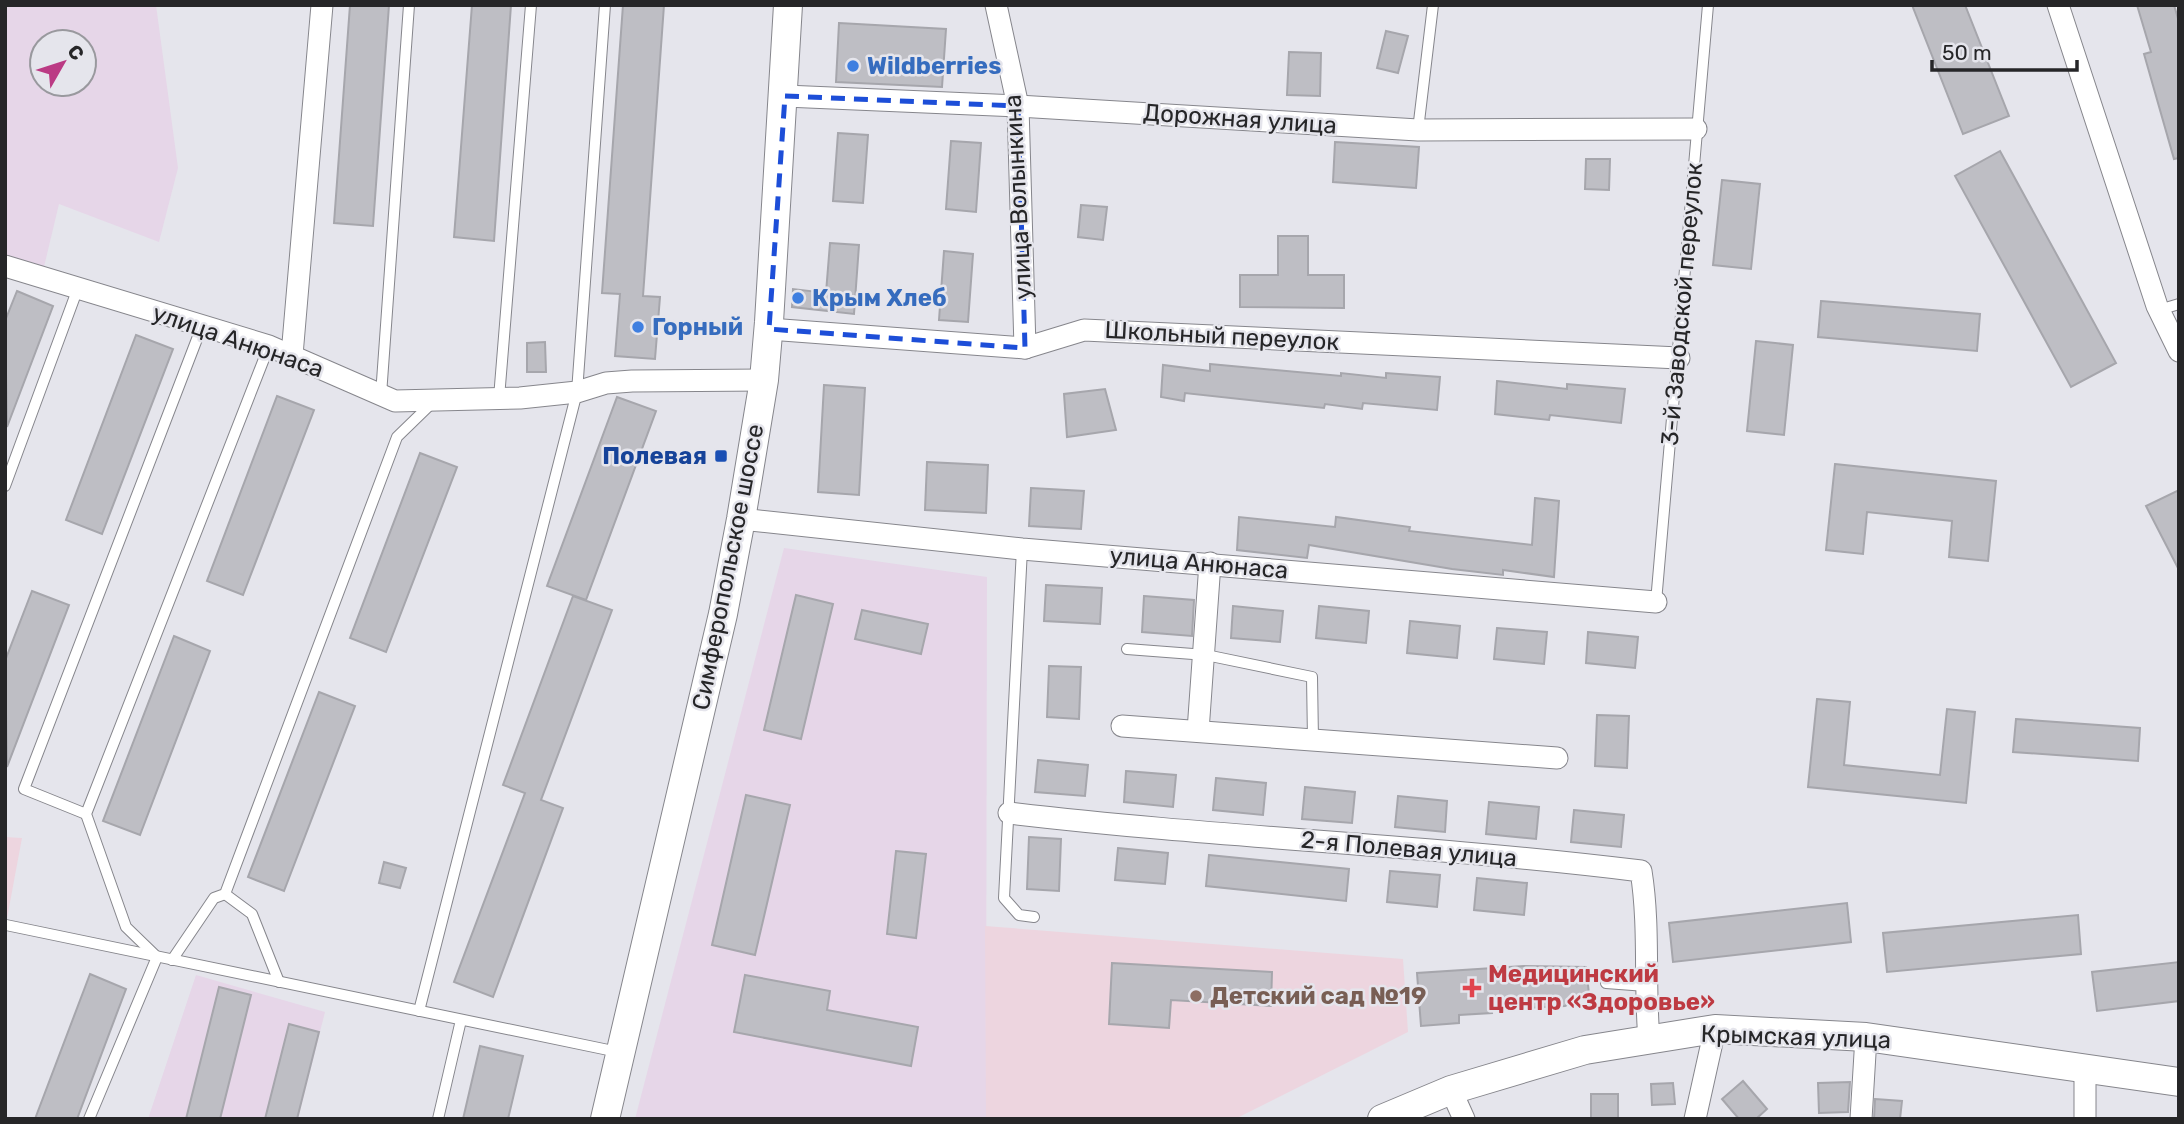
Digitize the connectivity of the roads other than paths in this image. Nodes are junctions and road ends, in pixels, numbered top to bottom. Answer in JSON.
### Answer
{"nodes":[{"id":1,"x":322,"y":5,"type":"edge"},
{"id":2,"x":409,"y":5,"type":"edge"},
{"id":3,"x":531,"y":5,"type":"edge"},
{"id":4,"x":605,"y":5,"type":"edge"},
{"id":5,"x":789,"y":5,"type":"edge"},
{"id":6,"x":996,"y":5,"type":"edge"},
{"id":7,"x":1433,"y":5,"type":"edge"},
{"id":8,"x":1708,"y":5,"type":"edge"},
{"id":9,"x":2058,"y":5,"type":"edge"},
{"id":10,"x":785,"y":96,"type":"junction"},
{"id":11,"x":1018,"y":106,"type":"junction"},
{"id":12,"x":1418,"y":130,"type":"junction"},
{"id":13,"x":1696,"y":130,"type":"junction"},
{"id":14,"x":5,"y":266,"type":"edge"},
{"id":15,"x":78,"y":288,"type":"junction"},
{"id":16,"x":2169,"y":307,"type":"edge"},
{"id":17,"x":202,"y":326,"type":"junction"},
{"id":18,"x":769,"y":329,"type":"junction"},
{"id":19,"x":269,"y":346,"type":"junction"},
{"id":20,"x":1025,"y":348,"type":"junction"},
{"id":21,"x":2179,"y":351,"type":"edge"},
{"id":22,"x":292,"y":355,"type":"junction"},
{"id":23,"x":1679,"y":358,"type":"junction"},
{"id":24,"x":764,"y":380,"type":"junction"},
{"id":25,"x":577,"y":392,"type":"junction"},
{"id":26,"x":381,"y":395,"type":"junction"},
{"id":27,"x":499,"y":398,"type":"junction"},
{"id":28,"x":435,"y":400,"type":"junction"},
{"id":29,"x":5,"y":486,"type":"edge"},
{"id":30,"x":741,"y":519,"type":"junction"},
{"id":31,"x":1022,"y":549,"type":"junction"},
{"id":32,"x":1210,"y":563,"type":"junction"},
{"id":33,"x":1656,"y":602,"type":"joint"},
{"id":34,"x":1127,"y":649,"type":"dead end"},
{"id":35,"x":1203,"y":655,"type":"junction"},
{"id":36,"x":1122,"y":726,"type":"dead end"},
{"id":37,"x":1198,"y":731,"type":"junction"},
{"id":38,"x":1313,"y":740,"type":"junction"},
{"id":39,"x":1557,"y":758,"type":"dead end"},
{"id":40,"x":1009,"y":813,"type":"junction"},
{"id":41,"x":86,"y":814,"type":"junction"},
{"id":42,"x":225,"y":894,"type":"junction"},
{"id":43,"x":1034,"y":917,"type":"dead end"},
{"id":44,"x":6,"y":925,"type":"edge"},
{"id":45,"x":157,"y":957,"type":"junction"},
{"id":46,"x":172,"y":960,"type":"junction"},
{"id":47,"x":279,"y":982,"type":"junction"},
{"id":48,"x":1606,"y":983,"type":"dead end"},
{"id":49,"x":1646,"y":986,"type":"junction"},
{"id":50,"x":419,"y":1011,"type":"junction"},
{"id":51,"x":461,"y":1020,"type":"junction"},
{"id":52,"x":1715,"y":1029,"type":"junction"},
{"id":53,"x":1866,"y":1037,"type":"junction"},
{"id":54,"x":1649,"y":1039,"type":"junction"},
{"id":55,"x":621,"y":1052,"type":"junction"},
{"id":56,"x":2085,"y":1067,"type":"junction"},
{"id":57,"x":2179,"y":1082,"type":"edge"},
{"id":58,"x":1451,"y":1090,"type":"junction"},
{"id":59,"x":89,"y":1119,"type":"edge"},
{"id":60,"x":438,"y":1119,"type":"edge"},
{"id":61,"x":605,"y":1119,"type":"edge"},
{"id":62,"x":1382,"y":1119,"type":"edge"},
{"id":63,"x":1464,"y":1119,"type":"edge"},
{"id":64,"x":1695,"y":1119,"type":"edge"},
{"id":65,"x":1861,"y":1119,"type":"edge"},
{"id":66,"x":2085,"y":1119,"type":"edge"}],
"edges":[{"from":1,"to":22,"type":"street"},
{"from":2,"to":26,"type":"lane"},
{"from":3,"to":27,"type":"lane"},
{"from":4,"to":25,"type":"lane"},
{"from":5,"to":10,"type":"main road","name":"Симферопольское шоссе"},
{"from":6,"to":11,"type":"street","name":"улица Волынкина"},
{"from":7,"to":12,"type":"lane"},
{"from":8,"to":13,"type":"lane","name":"3-й Заводской переулок"},
{"from":9,"to":16,"type":"street"},
{"from":10,"to":11,"type":"street","name":"Дорожная улица"},
{"from":10,"to":18,"type":"main road","name":"Симферопольское шоссе"},
{"from":11,"to":12,"type":"street","name":"Дорожная улица"},
{"from":11,"to":20,"type":"street","name":"улица Волынкина"},
{"from":12,"to":13,"type":"street","name":"Дорожная улица"},
{"from":13,"to":23,"type":"lane","name":"3-й Заводской переулок"},
{"from":14,"to":15,"type":"street","name":"улица Анюнаса"},
{"from":15,"to":17,"type":"street","name":"улица Анюнаса"},
{"from":15,"to":29,"type":"lane"},
{"from":16,"to":21,"type":"street"},
{"from":17,"to":19,"type":"street","name":"улица Анюнаса"},
{"from":17,"to":41,"type":"lane"},
{"from":18,"to":20,"type":"street","name":"Школьный переулок"},
{"from":18,"to":24,"type":"main road","name":"Симферопольское шоссе"},
{"from":19,"to":22,"type":"street","name":"улица Анюнаса"},
{"from":19,"to":41,"type":"lane"},
{"from":20,"to":23,"type":"street","name":"Школьный переулок"},
{"from":22,"to":26,"type":"street","name":"улица Анюнаса"},
{"from":23,"to":33,"type":"lane","name":"3-й Заводской переулок"},
{"from":24,"to":25,"type":"street","name":"улица Анюнаса"},
{"from":24,"to":30,"type":"main road","name":"Симферопольское шоссе"},
{"from":25,"to":27,"type":"street","name":"улица Анюнаса"},
{"from":25,"to":50,"type":"lane"},
{"from":26,"to":28,"type":"street","name":"улица Анюнаса"},
{"from":27,"to":28,"type":"street","name":"улица Анюнаса"},
{"from":28,"to":42,"type":"lane"},
{"from":30,"to":31,"type":"street","name":"улица Анюнаса"},
{"from":30,"to":55,"type":"main road","name":"Симферопольское шоссе"},
{"from":31,"to":32,"type":"street","name":"улица Анюнаса"},
{"from":31,"to":40,"type":"lane"},
{"from":32,"to":33,"type":"street","name":"улица Анюнаса"},
{"from":32,"to":35,"type":"street"},
{"from":34,"to":35,"type":"lane"},
{"from":35,"to":37,"type":"street"},
{"from":35,"to":38,"type":"lane"},
{"from":36,"to":37,"type":"street"},
{"from":37,"to":38,"type":"street"},
{"from":38,"to":39,"type":"street"},
{"from":40,"to":43,"type":"lane"},
{"from":40,"to":49,"type":"street","name":"2-я Полевая улица"},
{"from":41,"to":45,"type":"lane"},
{"from":42,"to":46,"type":"lane"},
{"from":42,"to":47,"type":"lane"},
{"from":44,"to":45,"type":"lane"},
{"from":45,"to":46,"type":"lane"},
{"from":45,"to":59,"type":"lane"},
{"from":46,"to":47,"type":"lane"},
{"from":47,"to":50,"type":"lane"},
{"from":48,"to":49,"type":"lane"},
{"from":49,"to":54,"type":"street","name":"2-я Полевая улица"},
{"from":50,"to":51,"type":"lane"},
{"from":51,"to":55,"type":"lane"},
{"from":51,"to":60,"type":"lane"},
{"from":52,"to":53,"type":"main road","name":"Крымская улица"},
{"from":52,"to":54,"type":"main road","name":"Крымская улица"},
{"from":52,"to":64,"type":"street"},
{"from":53,"to":56,"type":"main road","name":"Крымская улица"},
{"from":53,"to":65,"type":"street"},
{"from":54,"to":58,"type":"main road","name":"Крымская улица"},
{"from":55,"to":61,"type":"main road","name":"Симферопольское шоссе"},
{"from":56,"to":57,"type":"main road","name":"Крымская улица"},
{"from":56,"to":66,"type":"street"},
{"from":58,"to":62,"type":"main road","name":"Крымская улица"},
{"from":58,"to":63,"type":"street"}]}
